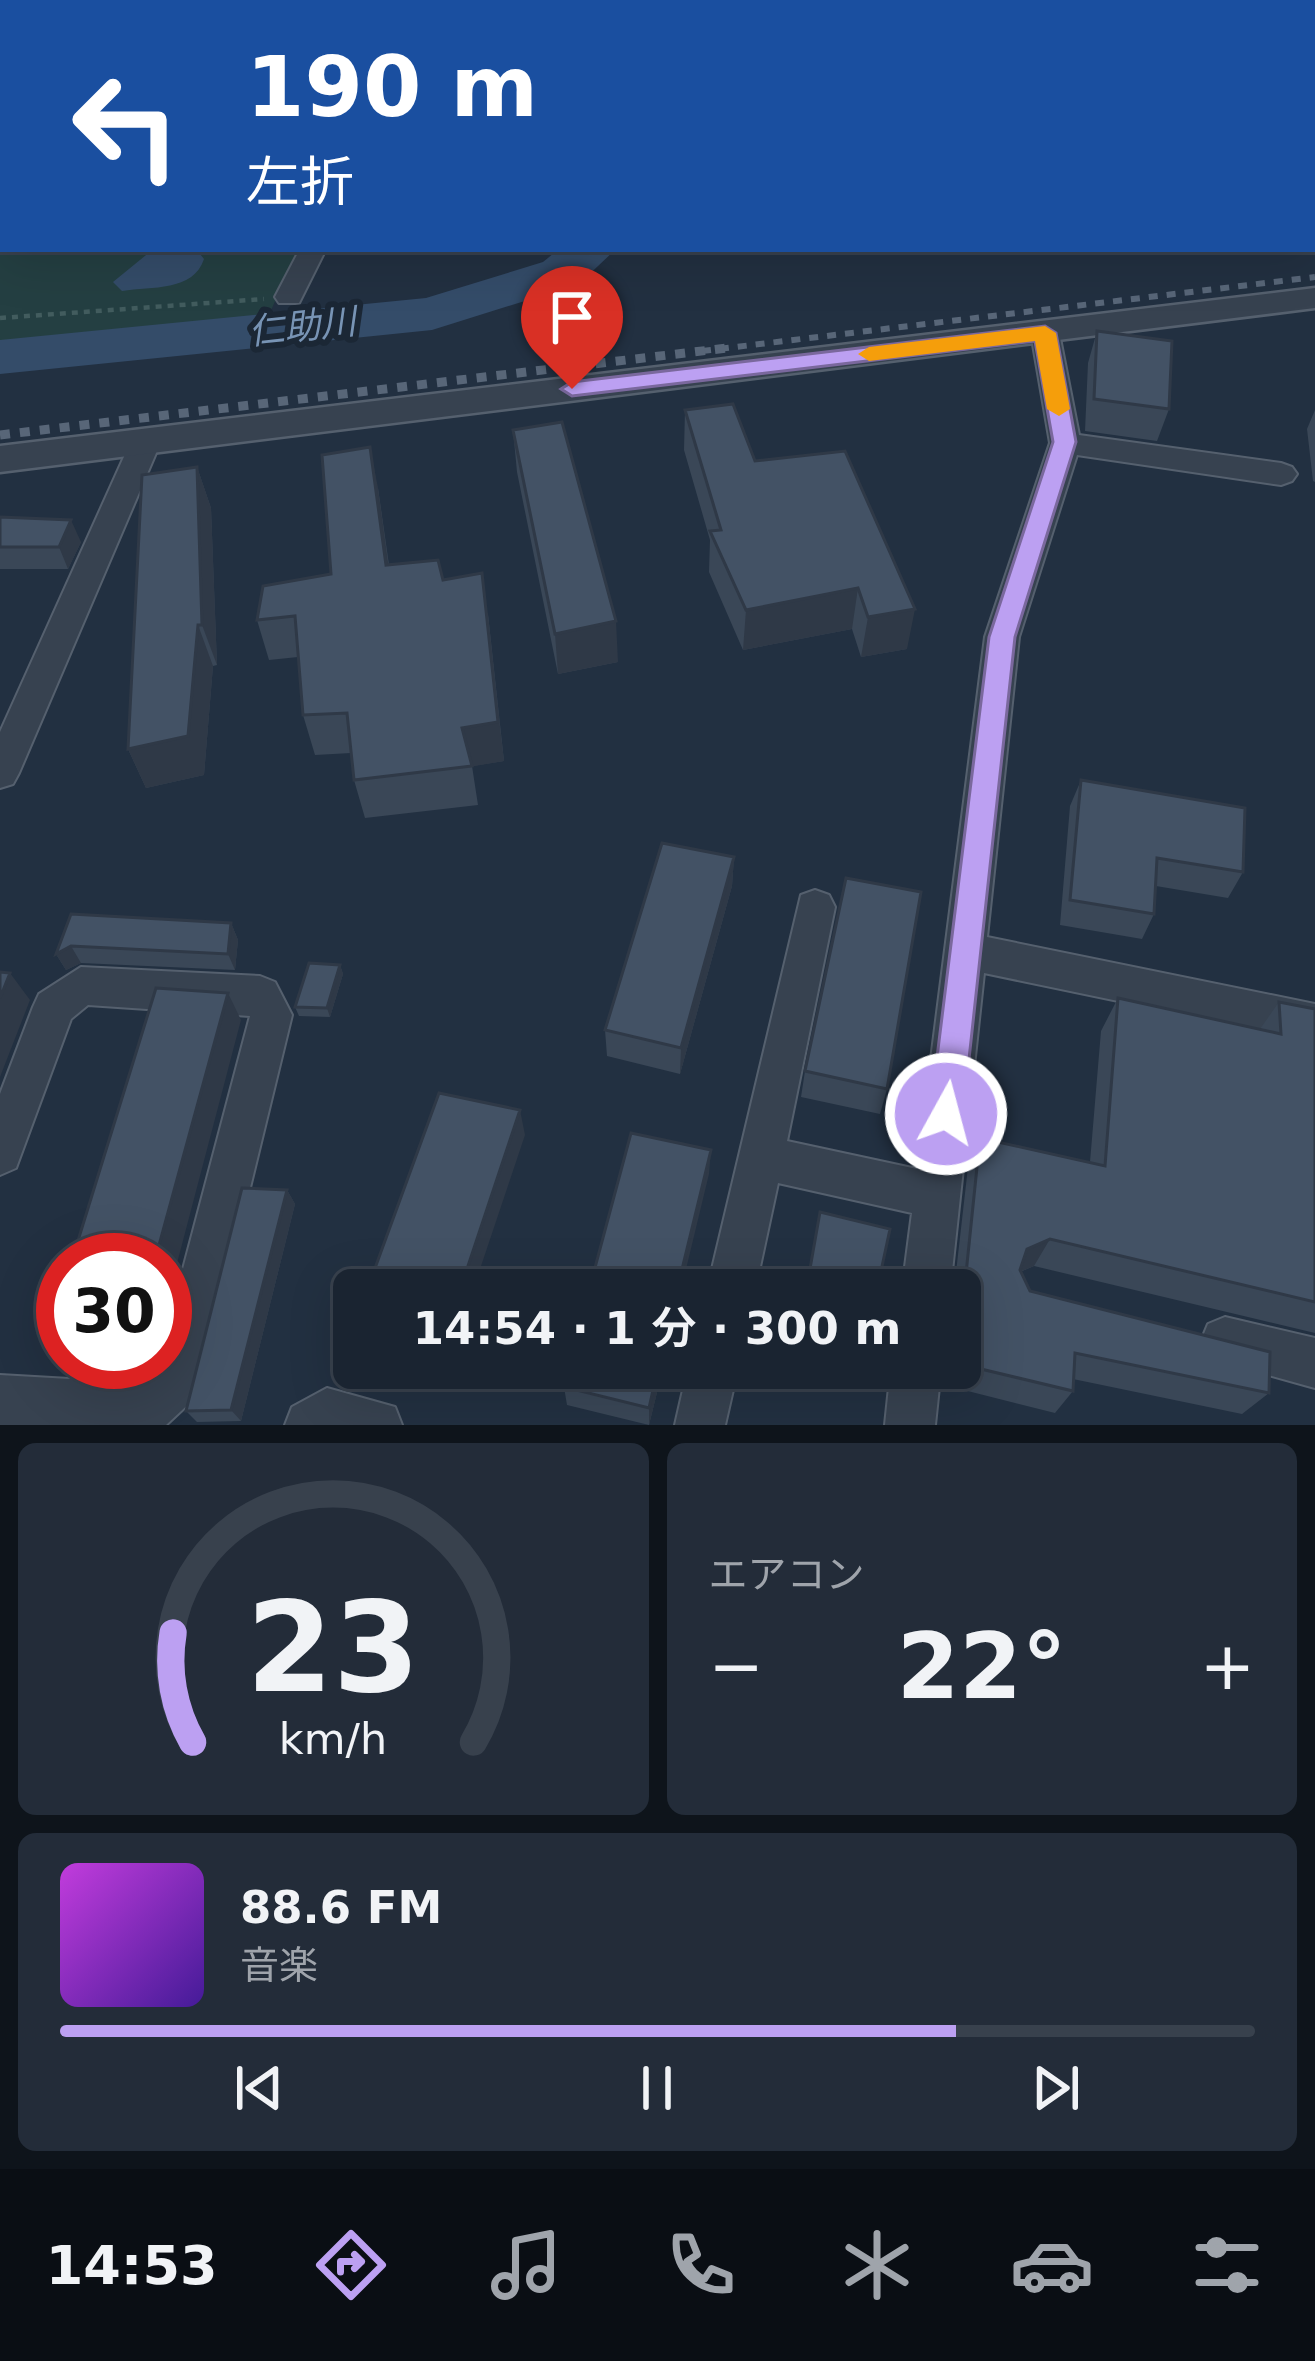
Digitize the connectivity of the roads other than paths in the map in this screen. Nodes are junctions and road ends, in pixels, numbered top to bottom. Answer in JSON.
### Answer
{"nodes":[{"id":1,"x":312,"y":252,"type":"edge"},
{"id":2,"x":290,"y":297,"type":"road end"},
{"id":3,"x":1315,"y":298,"type":"edge"},
{"id":4,"x":1045,"y":333,"type":"junction"},
{"id":5,"x":147,"y":440,"type":"junction"},
{"id":6,"x":1065,"y":442,"type":"junction"},
{"id":7,"x":0,"y":459,"type":"edge"},
{"id":8,"x":1281,"y":474,"type":"dead end"},
{"id":9,"x":0,"y":773,"type":"edge"},
{"id":10,"x":815,"y":907,"type":"dead end"},
{"id":11,"x":966,"y":951,"type":"junction"},
{"id":12,"x":1315,"y":1023,"type":"edge"},
{"id":13,"x":0,"y":1154,"type":"edge"},
{"id":14,"x":761,"y":1157,"type":"junction"},
{"id":15,"x":937,"y":1196,"type":"junction"},
{"id":16,"x":736,"y":1269,"type":"edge"},
{"id":17,"x":928,"y":1269,"type":"edge"},
{"id":18,"x":1185,"y":1331,"type":"edge"},
{"id":19,"x":1315,"y":1364,"type":"edge"},
{"id":20,"x":708,"y":1389,"type":"edge"},
{"id":21,"x":914,"y":1389,"type":"edge"},
{"id":22,"x":0,"y":1400,"type":"edge"},
{"id":23,"x":310,"y":1425,"type":"edge"},
{"id":24,"x":377,"y":1425,"type":"edge"},
{"id":25,"x":700,"y":1425,"type":"edge"},
{"id":26,"x":910,"y":1425,"type":"edge"}],
"edges":[{"from":1,"to":2,"type":"street"},
{"from":3,"to":4,"type":"street"},
{"from":4,"to":5,"type":"street"},
{"from":4,"to":6,"type":"street"},
{"from":5,"to":7,"type":"street"},
{"from":5,"to":9,"type":"street"},
{"from":6,"to":8,"type":"street"},
{"from":6,"to":11,"type":"street"},
{"from":10,"to":14,"type":"street"},
{"from":11,"to":12,"type":"street"},
{"from":11,"to":15,"type":"street"},
{"from":13,"to":22,"type":"street"},
{"from":14,"to":15,"type":"street"},
{"from":14,"to":16,"type":"street"},
{"from":15,"to":17,"type":"street"},
{"from":18,"to":19,"type":"street"},
{"from":20,"to":25,"type":"street"},
{"from":21,"to":26,"type":"street"},
{"from":23,"to":24,"type":"street"}]}
